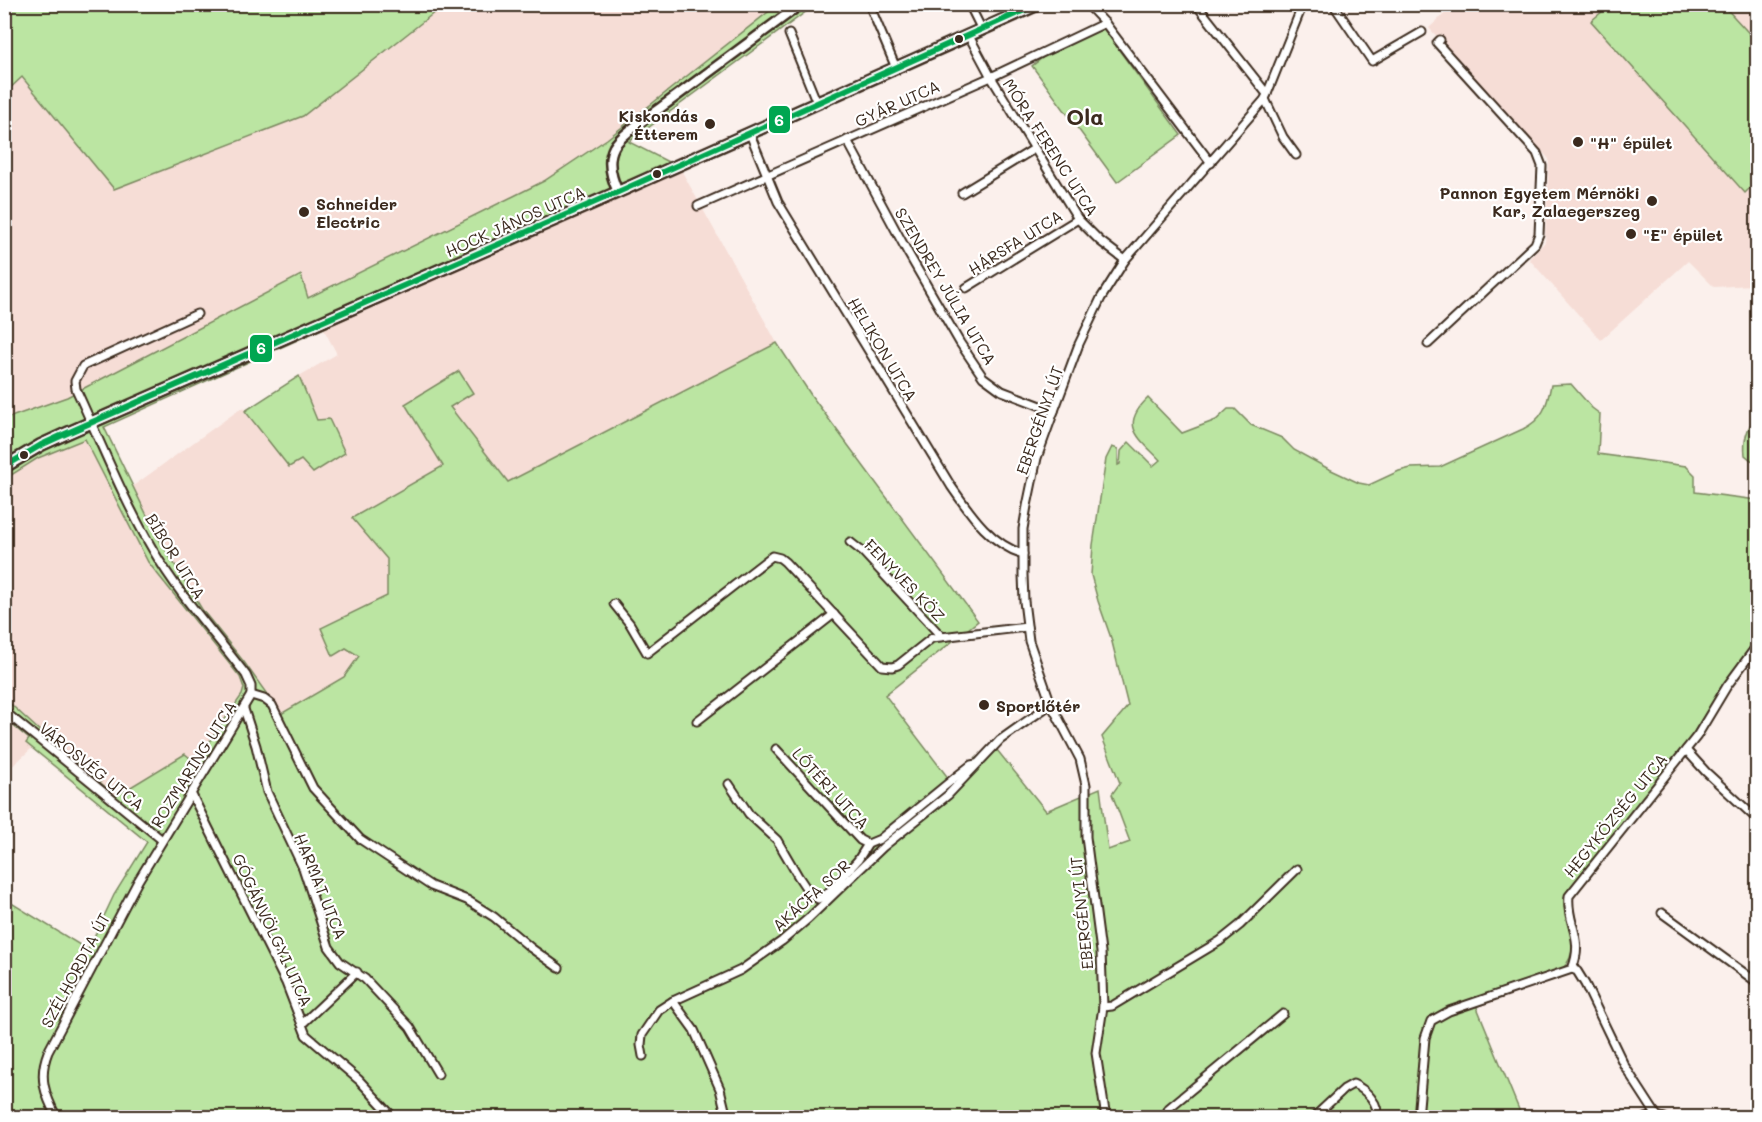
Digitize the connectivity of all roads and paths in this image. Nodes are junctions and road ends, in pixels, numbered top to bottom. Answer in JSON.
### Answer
{"nodes":[{"id":1,"x":801,"y":4,"type":"edge"},
{"id":2,"x":869,"y":4,"type":"edge"},
{"id":3,"x":969,"y":4,"type":"edge"},
{"id":4,"x":1038,"y":4,"type":"edge"},
{"id":5,"x":1087,"y":4,"type":"edge"},
{"id":6,"x":1196,"y":4,"type":"edge"},
{"id":7,"x":1303,"y":4,"type":"edge"},
{"id":8,"x":1333,"y":4,"type":"edge"},
{"id":9,"x":1105,"y":23,"type":"junction"},
{"id":10,"x":982,"y":30,"type":"junction"},
{"id":11,"x":1422,"y":32,"type":"dead end"},
{"id":12,"x":789,"y":34,"type":"dead end"},
{"id":13,"x":969,"y":36,"type":"junction"},
{"id":14,"x":1440,"y":40,"type":"dead end"},
{"id":15,"x":896,"y":68,"type":"junction"},
{"id":16,"x":991,"y":77,"type":"junction"},
{"id":17,"x":1266,"y":96,"type":"junction"},
{"id":18,"x":817,"y":103,"type":"junction"},
{"id":19,"x":750,"y":134,"type":"junction"},
{"id":20,"x":847,"y":140,"type":"junction"},
{"id":21,"x":1034,"y":149,"type":"junction"},
{"id":22,"x":1296,"y":155,"type":"dead end"},
{"id":23,"x":1210,"y":164,"type":"junction"},
{"id":24,"x":766,"y":175,"type":"junction"},
{"id":25,"x":618,"y":192,"type":"junction"},
{"id":26,"x":962,"y":193,"type":"dead end"},
{"id":27,"x":698,"y":206,"type":"dead end"},
{"id":28,"x":1078,"y":219,"type":"junction"},
{"id":29,"x":1125,"y":260,"type":"junction"},
{"id":30,"x":966,"y":288,"type":"dead end"},
{"id":31,"x":197,"y":314,"type":"dead end"},
{"id":32,"x":1428,"y":344,"type":"dead end"},
{"id":33,"x":1054,"y":411,"type":"junction"},
{"id":34,"x":91,"y":422,"type":"junction"},
{"id":35,"x":4,"y":467,"type":"edge"},
{"id":36,"x":850,"y":542,"type":"dead end"},
{"id":37,"x":1023,"y":554,"type":"junction"},
{"id":38,"x":614,"y":604,"type":"dead end"},
{"id":39,"x":834,"y":614,"type":"junction"},
{"id":40,"x":1027,"y":627,"type":"junction"},
{"id":41,"x":941,"y":636,"type":"junction"},
{"id":42,"x":1758,"y":644,"type":"edge"},
{"id":43,"x":251,"y":695,"type":"junction"},
{"id":44,"x":1051,"y":704,"type":"junction"},
{"id":45,"x":244,"y":709,"type":"junction"},
{"id":46,"x":4,"y":711,"type":"edge"},
{"id":47,"x":698,"y":722,"type":"dead end"},
{"id":48,"x":776,"y":749,"type":"dead end"},
{"id":49,"x":1686,"y":750,"type":"junction"},
{"id":50,"x":978,"y":763,"type":"junction"},
{"id":51,"x":729,"y":784,"type":"dead end"},
{"id":52,"x":191,"y":793,"type":"junction"},
{"id":53,"x":1758,"y":820,"type":"edge"},
{"id":54,"x":162,"y":840,"type":"junction"},
{"id":55,"x":868,"y":844,"type":"junction"},
{"id":56,"x":1297,"y":869,"type":"dead end"},
{"id":57,"x":1662,"y":913,"type":"dead end"},
{"id":58,"x":559,"y":968,"type":"dead end"},
{"id":59,"x":1572,"y":969,"type":"junction"},
{"id":60,"x":357,"y":972,"type":"junction"},
{"id":61,"x":1758,"y":983,"type":"edge"},
{"id":62,"x":673,"y":1001,"type":"junction"},
{"id":63,"x":1103,"y":1007,"type":"junction"},
{"id":64,"x":1283,"y":1014,"type":"dead end"},
{"id":65,"x":302,"y":1024,"type":"junction"},
{"id":66,"x":643,"y":1056,"type":"dead end"},
{"id":67,"x":438,"y":1074,"type":"dead end"},
{"id":68,"x":1657,"y":1116,"type":"junction"},
{"id":69,"x":57,"y":1118,"type":"edge"},
{"id":70,"x":394,"y":1118,"type":"edge"},
{"id":71,"x":727,"y":1118,"type":"edge"},
{"id":72,"x":1106,"y":1118,"type":"edge"},
{"id":73,"x":1164,"y":1118,"type":"edge"},
{"id":74,"x":1313,"y":1118,"type":"edge"},
{"id":75,"x":1376,"y":1118,"type":"edge"},
{"id":76,"x":1418,"y":1118,"type":"edge"},
{"id":77,"x":1646,"y":1118,"type":"edge"},
{"id":78,"x":1665,"y":1118,"type":"edge"}],
"edges":[{"from":1,"to":25,"type":"street"},
{"from":2,"to":15,"type":"street"},
{"from":3,"to":10,"type":"street"},
{"from":4,"to":10,"type":"main road","name":"HOCK JÁNOS UTCA"},
{"from":5,"to":9,"type":"street"},
{"from":6,"to":17,"type":"street"},
{"from":7,"to":17,"type":"street","name":"EBERGÉNYI ÚT"},
{"from":8,"to":11,"type":"street"},
{"from":9,"to":16,"type":"street","name":"GYÁR UTCA"},
{"from":9,"to":23,"type":"street"},
{"from":10,"to":13,"type":"main road","name":"HOCK JÁNOS UTCA"},
{"from":12,"to":18,"type":"street"},
{"from":13,"to":15,"type":"main road","name":"HOCK JÁNOS UTCA"},
{"from":13,"to":16,"type":"street","name":"MÓRA FERENC UTCA"},
{"from":14,"to":32,"type":"street"},
{"from":15,"to":18,"type":"main road","name":"HOCK JÁNOS UTCA"},
{"from":16,"to":20,"type":"street","name":"GYÁR UTCA"},
{"from":16,"to":21,"type":"street","name":"MÓRA FERENC UTCA"},
{"from":17,"to":22,"type":"street"},
{"from":17,"to":23,"type":"street","name":"EBERGÉNYI ÚT"},
{"from":18,"to":19,"type":"main road","name":"HOCK JÁNOS UTCA"},
{"from":19,"to":24,"type":"street","name":"HELIKON UTCA"},
{"from":19,"to":25,"type":"main road","name":"HOCK JÁNOS UTCA"},
{"from":20,"to":24,"type":"street","name":"GYÁR UTCA"},
{"from":20,"to":33,"type":"street","name":"SZENDREY JÚLIA UTCA"},
{"from":21,"to":26,"type":"street"},
{"from":21,"to":28,"type":"street","name":"MÓRA FERENC UTCA"},
{"from":23,"to":29,"type":"street","name":"EBERGÉNYI ÚT"},
{"from":24,"to":27,"type":"street","name":"GYÁR UTCA"},
{"from":24,"to":37,"type":"street","name":"HELIKON UTCA"},
{"from":25,"to":34,"type":"main road","name":"HOCK JÁNOS UTCA"},
{"from":28,"to":29,"type":"street","name":"MÓRA FERENC UTCA"},
{"from":28,"to":30,"type":"street","name":"HÁRSFA UTCA"},
{"from":29,"to":33,"type":"street","name":"EBERGÉNYI ÚT"},
{"from":31,"to":34,"type":"street","name":"BÍBOR UTCA"},
{"from":33,"to":37,"type":"street","name":"EBERGÉNYI ÚT"},
{"from":34,"to":35,"type":"main road","name":"HOCK JÁNOS UTCA"},
{"from":34,"to":43,"type":"street","name":"BÍBOR UTCA"},
{"from":36,"to":41,"type":"street","name":"FENYVES KÖZ"},
{"from":37,"to":40,"type":"street","name":"EBERGÉNYI ÚT"},
{"from":38,"to":39,"type":"street"},
{"from":39,"to":41,"type":"street"},
{"from":39,"to":47,"type":"street"},
{"from":40,"to":41,"type":"street"},
{"from":40,"to":44,"type":"street","name":"EBERGÉNYI ÚT"},
{"from":42,"to":49,"type":"street","name":"HEGYKÖZSÉG UTCA"},
{"from":43,"to":45,"type":"street","name":"ROZMARING UTCA"},
{"from":43,"to":58,"type":"street","name":"ROZMARING UTCA"},
{"from":44,"to":50,"type":"street","name":"AKÁCFA SOR"},
{"from":44,"to":63,"type":"street","name":"EBERGÉNYI ÚT"},
{"from":45,"to":52,"type":"street","name":"ROZMARING UTCA"},
{"from":45,"to":60,"type":"street","name":"HARMAT UTCA"},
{"from":46,"to":54,"type":"street","name":"VÁROSVÉG UTCA"},
{"from":48,"to":55,"type":"street","name":"LŐTÉRI UTCA"},
{"from":49,"to":53,"type":"street"},
{"from":49,"to":59,"type":"street","name":"HEGYKÖZSÉG UTCA"},
{"from":50,"to":55,"type":"street"},
{"from":50,"to":62,"type":"street","name":"AKÁCFA SOR"},
{"from":51,"to":55,"type":"street"},
{"from":52,"to":54,"type":"street","name":"ROZMARING UTCA"},
{"from":52,"to":65,"type":"street","name":"GÓGÁNVÖLGYI UTCA"},
{"from":54,"to":69,"type":"street","name":"SZÉLHORDTA ÚT"},
{"from":56,"to":63,"type":"street"},
{"from":57,"to":61,"type":"street"},
{"from":59,"to":68,"type":"street"},
{"from":59,"to":76,"type":"street"},
{"from":60,"to":65,"type":"street"},
{"from":60,"to":67,"type":"street","name":"HARMAT UTCA"},
{"from":62,"to":66,"type":"street","name":"AKÁCFA SOR"},
{"from":62,"to":71,"type":"street"},
{"from":63,"to":72,"type":"street","name":"EBERGÉNYI ÚT"},
{"from":64,"to":73,"type":"street"},
{"from":65,"to":70,"type":"street","name":"GÓGÁNVÖLGYI UTCA"},
{"from":68,"to":77,"type":"street"},
{"from":68,"to":78,"type":"street"},
{"from":74,"to":75,"type":"street"}]}
